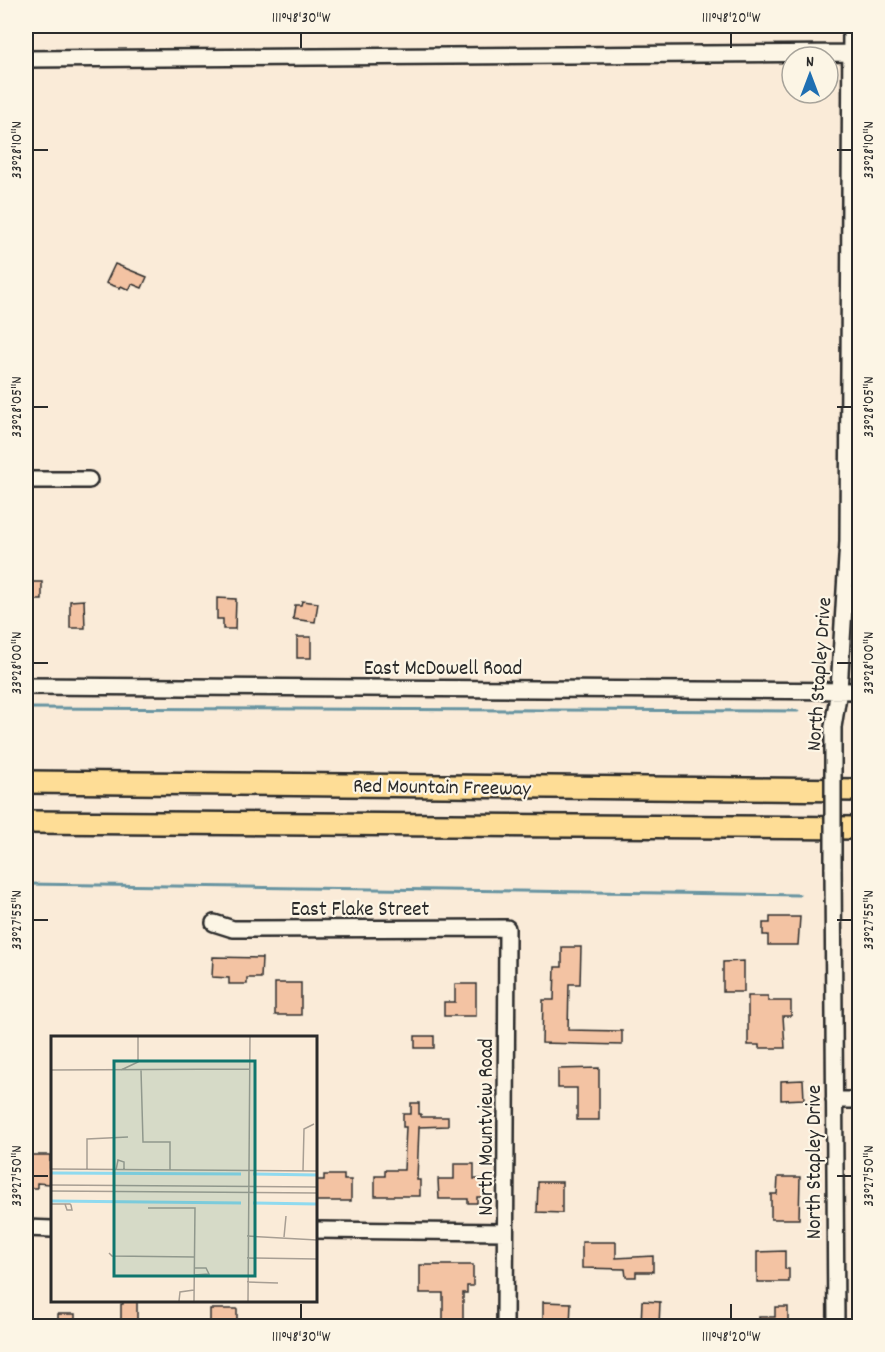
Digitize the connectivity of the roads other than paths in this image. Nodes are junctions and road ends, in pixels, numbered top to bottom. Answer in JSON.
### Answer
{"nodes":[{"id":1,"x":851,"y":26,"type":"edge"},
{"id":2,"x":851,"y":53,"type":"junction"},
{"id":3,"x":26,"y":59,"type":"edge"},
{"id":4,"x":26,"y":480,"type":"edge"},
{"id":5,"x":88,"y":480,"type":"dead end"},
{"id":6,"x":26,"y":686,"type":"edge"},
{"id":7,"x":839,"y":690,"type":"junction"},
{"id":8,"x":860,"y":691,"type":"edge"},
{"id":9,"x":26,"y":782,"type":"edge"},
{"id":10,"x":860,"y":790,"type":"edge"},
{"id":11,"x":26,"y":822,"type":"edge"},
{"id":12,"x":860,"y":828,"type":"edge"},
{"id":13,"x":214,"y":923,"type":"dead end"},
{"id":14,"x":507,"y":928,"type":"joint"},
{"id":15,"x":834,"y":1100,"type":"junction"},
{"id":16,"x":860,"y":1100,"type":"edge"},
{"id":17,"x":26,"y":1228,"type":"edge"},
{"id":18,"x":51,"y":1229,"type":"edge"},
{"id":19,"x":316,"y":1230,"type":"edge"},
{"id":20,"x":505,"y":1232,"type":"junction"},
{"id":21,"x":505,"y":1326,"type":"edge"},
{"id":22,"x":836,"y":1326,"type":"edge"}],
"edges":[{"from":1,"to":2,"type":"street","name":"North Stapley Drive"},
{"from":2,"to":3,"type":"street"},
{"from":2,"to":7,"type":"street","name":"North Stapley Drive"},
{"from":4,"to":5,"type":"street"},
{"from":6,"to":7,"type":"street","name":"East McDowell Road"},
{"from":7,"to":8,"type":"street","name":"East McDowell Road"},
{"from":7,"to":15,"type":"street","name":"North Stapley Drive","bridge":true},
{"from":9,"to":10,"type":"highway","name":"Red Mountain Freeway"},
{"from":11,"to":12,"type":"highway","name":"Red Mountain Freeway"},
{"from":13,"to":14,"type":"street","name":"East Flake Street"},
{"from":14,"to":20,"type":"street","name":"North Mountview Road"},
{"from":15,"to":16,"type":"street"},
{"from":15,"to":22,"type":"street","name":"North Stapley Drive"},
{"from":17,"to":18,"type":"street"},
{"from":19,"to":20,"type":"street"},
{"from":20,"to":21,"type":"street","name":"North Mountview Road"}]}
